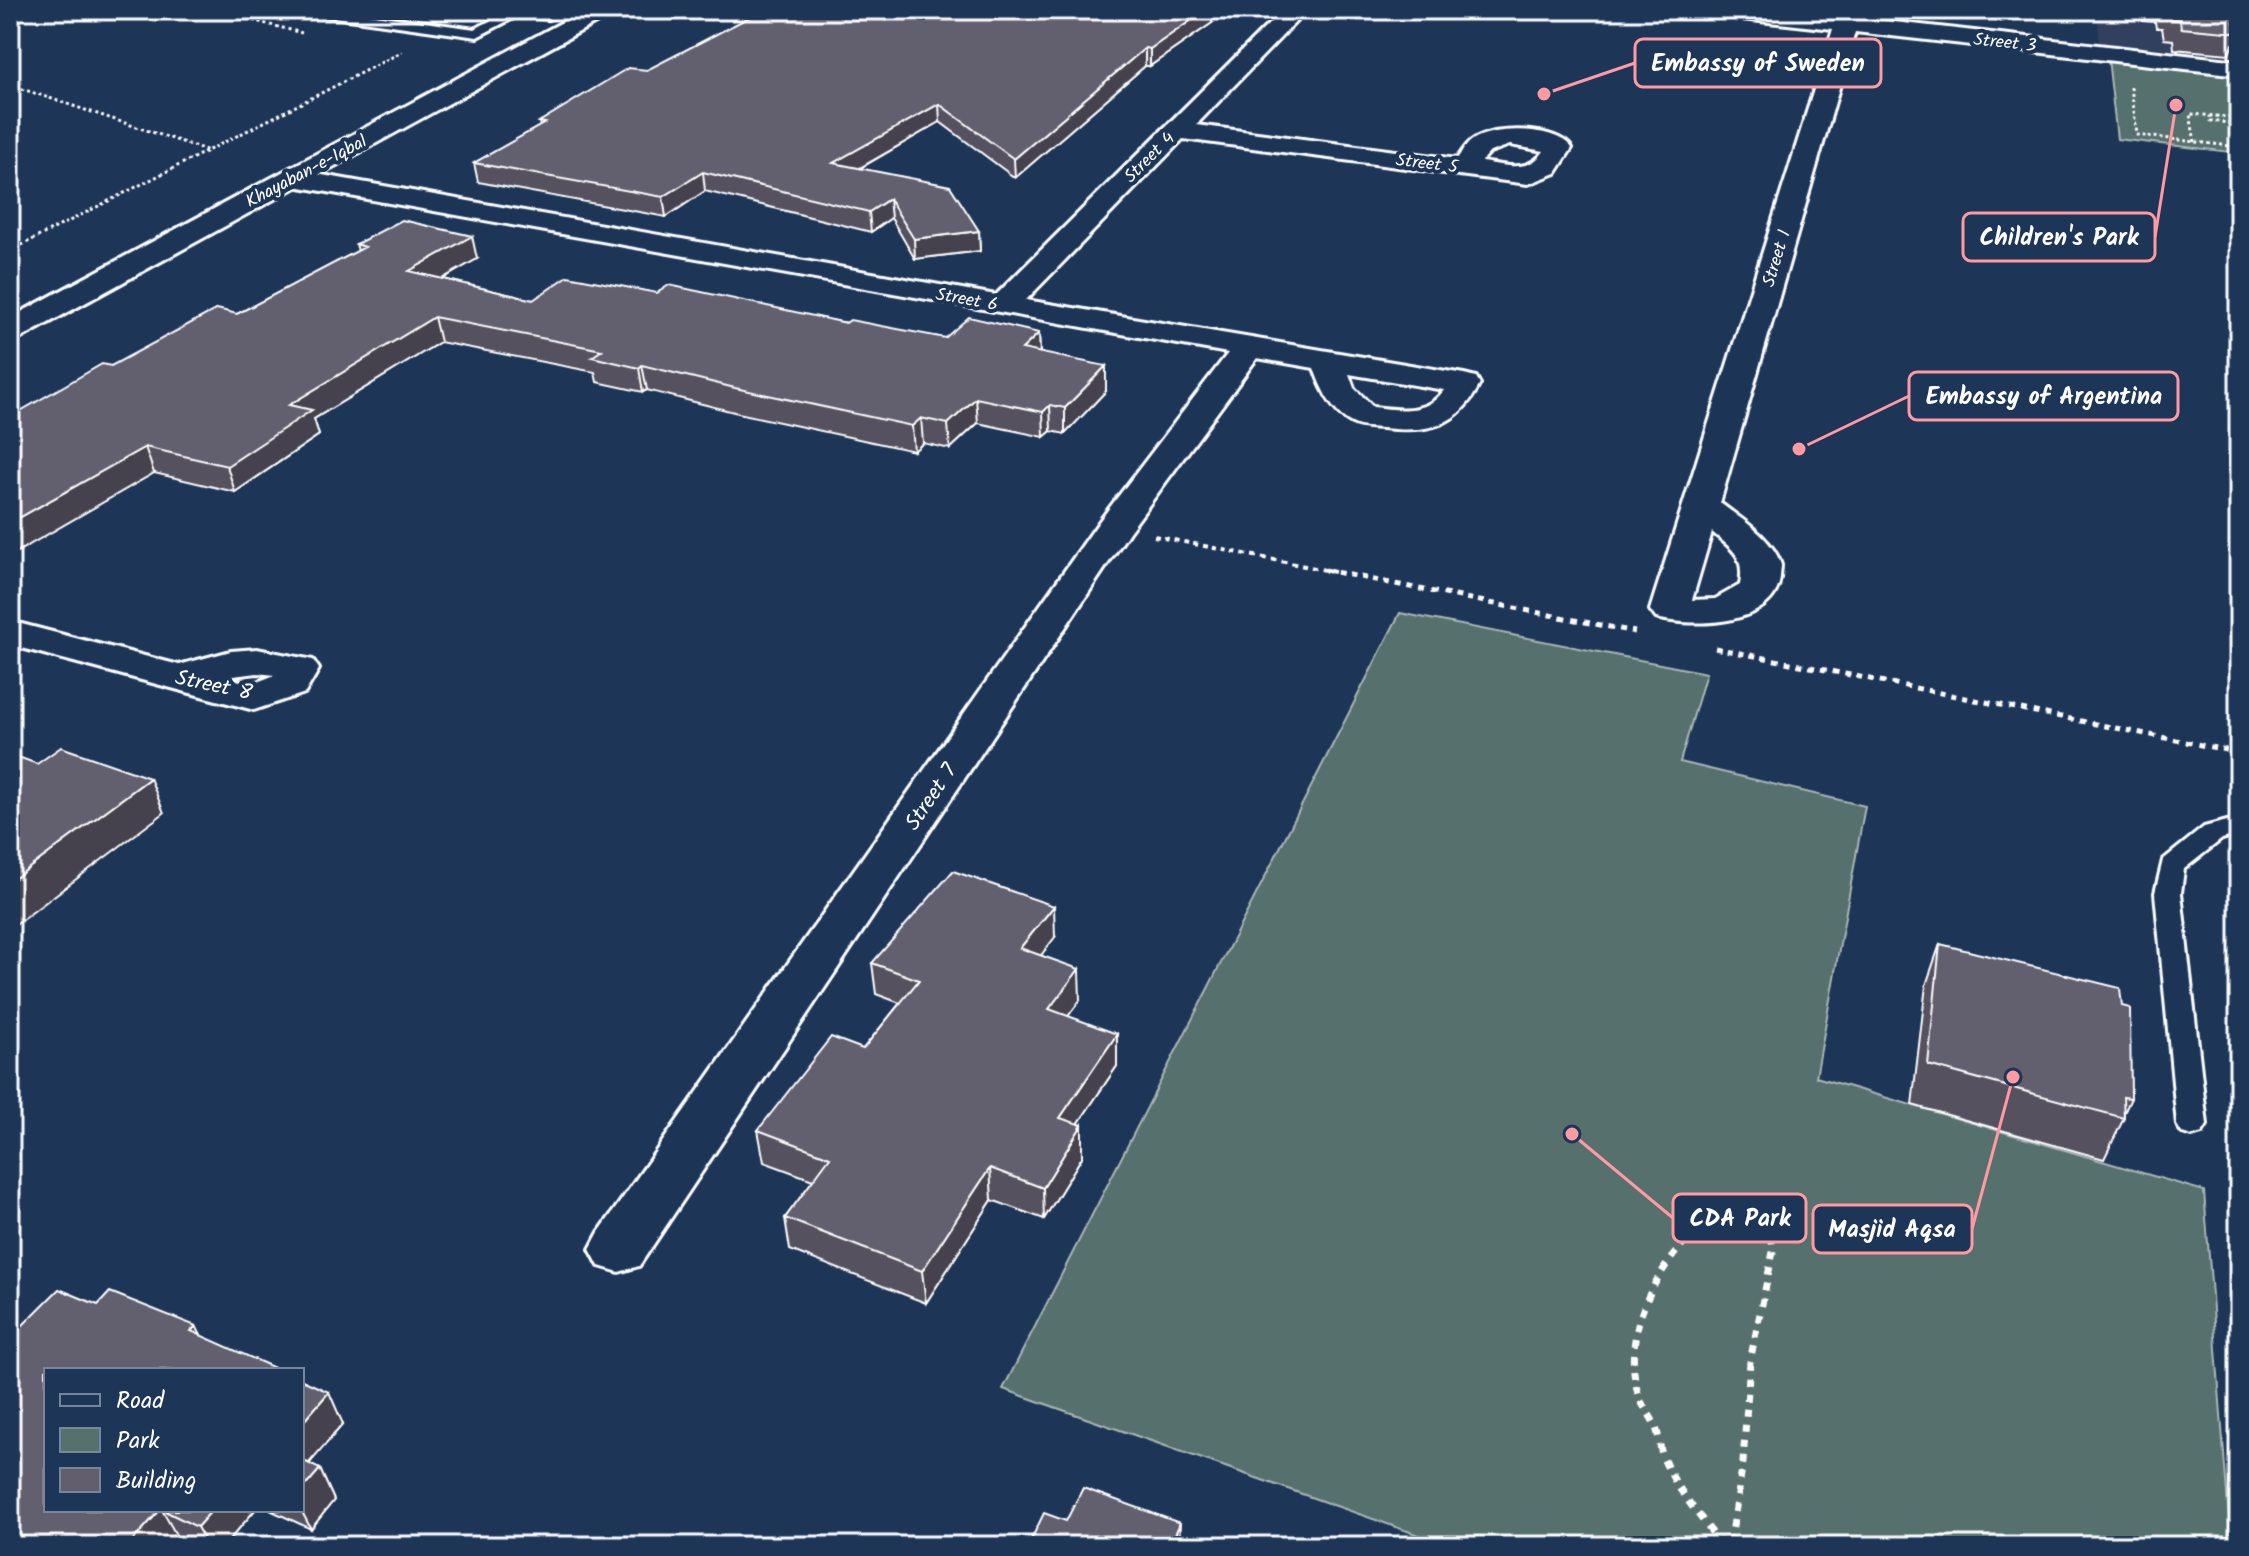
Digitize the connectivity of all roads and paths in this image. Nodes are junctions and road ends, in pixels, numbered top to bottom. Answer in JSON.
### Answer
{"nodes":[{"id":1,"x":322,"y":10,"type":"edge"},
{"id":2,"x":600,"y":10,"type":"edge"},
{"id":3,"x":1296,"y":10,"type":"edge"},
{"id":4,"x":1723,"y":10,"type":"edge"},
{"id":5,"x":512,"y":11,"type":"edge"},
{"id":6,"x":553,"y":12,"type":"edge"},
{"id":7,"x":1848,"y":17,"type":"edge"},
{"id":8,"x":403,"y":52,"type":"dead end"},
{"id":9,"x":2239,"y":68,"type":"edge"},
{"id":10,"x":2129,"y":79,"type":"dead end"},
{"id":11,"x":10,"y":85,"type":"edge"},
{"id":12,"x":2239,"y":122,"type":"edge"},
{"id":13,"x":1176,"y":130,"type":"junction"},
{"id":14,"x":2195,"y":142,"type":"junction"},
{"id":15,"x":2239,"y":147,"type":"edge"},
{"id":16,"x":209,"y":151,"type":"junction"},
{"id":17,"x":1464,"y":167,"type":"dead end"},
{"id":18,"x":294,"y":178,"type":"junction"},
{"id":19,"x":132,"y":236,"type":"dead end"},
{"id":20,"x":10,"y":251,"type":"edge"},
{"id":21,"x":1003,"y":305,"type":"junction"},
{"id":22,"x":10,"y":331,"type":"edge"},
{"id":23,"x":1248,"y":348,"type":"junction"},
{"id":24,"x":1330,"y":366,"type":"dead end"},
{"id":25,"x":1702,"y":506,"type":"dead end"},
{"id":26,"x":10,"y":633,"type":"edge"},
{"id":27,"x":189,"y":675,"type":"dead end"},
{"id":28,"x":2239,"y":826,"type":"edge"},
{"id":29,"x":2192,"y":1125,"type":"dead end"},
{"id":30,"x":619,"y":1249,"type":"dead end"},
{"id":31,"x":1722,"y":1546,"type":"edge"},
{"id":32,"x":1730,"y":1546,"type":"edge"},
{"id":33,"x":1982,"y":1546,"type":"edge"},
{"id":34,"x":2039,"y":1546,"type":"edge"}],
"edges":[{"from":1,"to":5,"type":"lane"},
{"from":2,"to":18,"type":"street","name":"Khayaban-e-Iqbal"},
{"from":3,"to":13,"type":"street","name":"Street 4"},
{"from":4,"to":7,"type":"street","name":"Street 3"},
{"from":5,"to":6,"type":"lane"},
{"from":6,"to":19,"type":"street","name":"Khayaban-e-Iqbal"},
{"from":7,"to":9,"type":"street","name":"Street 3"},
{"from":7,"to":25,"type":"street","name":"Street 1"},
{"from":8,"to":16,"type":"path"},
{"from":10,"to":14,"type":"path"},
{"from":11,"to":16,"type":"path"},
{"from":12,"to":14,"type":"path"},
{"from":13,"to":17,"type":"street","name":"Street 5"},
{"from":13,"to":21,"type":"street","name":"Street 4"},
{"from":14,"to":15,"type":"path"},
{"from":16,"to":20,"type":"path"},
{"from":18,"to":21,"type":"street","name":"Street 6"},
{"from":18,"to":22,"type":"street","name":"Khayaban-e-Iqbal"},
{"from":21,"to":23,"type":"street","name":"Street 6"},
{"from":23,"to":24,"type":"street","name":"Street 6"},
{"from":23,"to":30,"type":"street","name":"Street 7"},
{"from":26,"to":27,"type":"street","name":"Street 8"},
{"from":28,"to":29,"type":"lane"},
{"from":31,"to":32,"type":"path"},
{"from":33,"to":34,"type":"path"}]}
